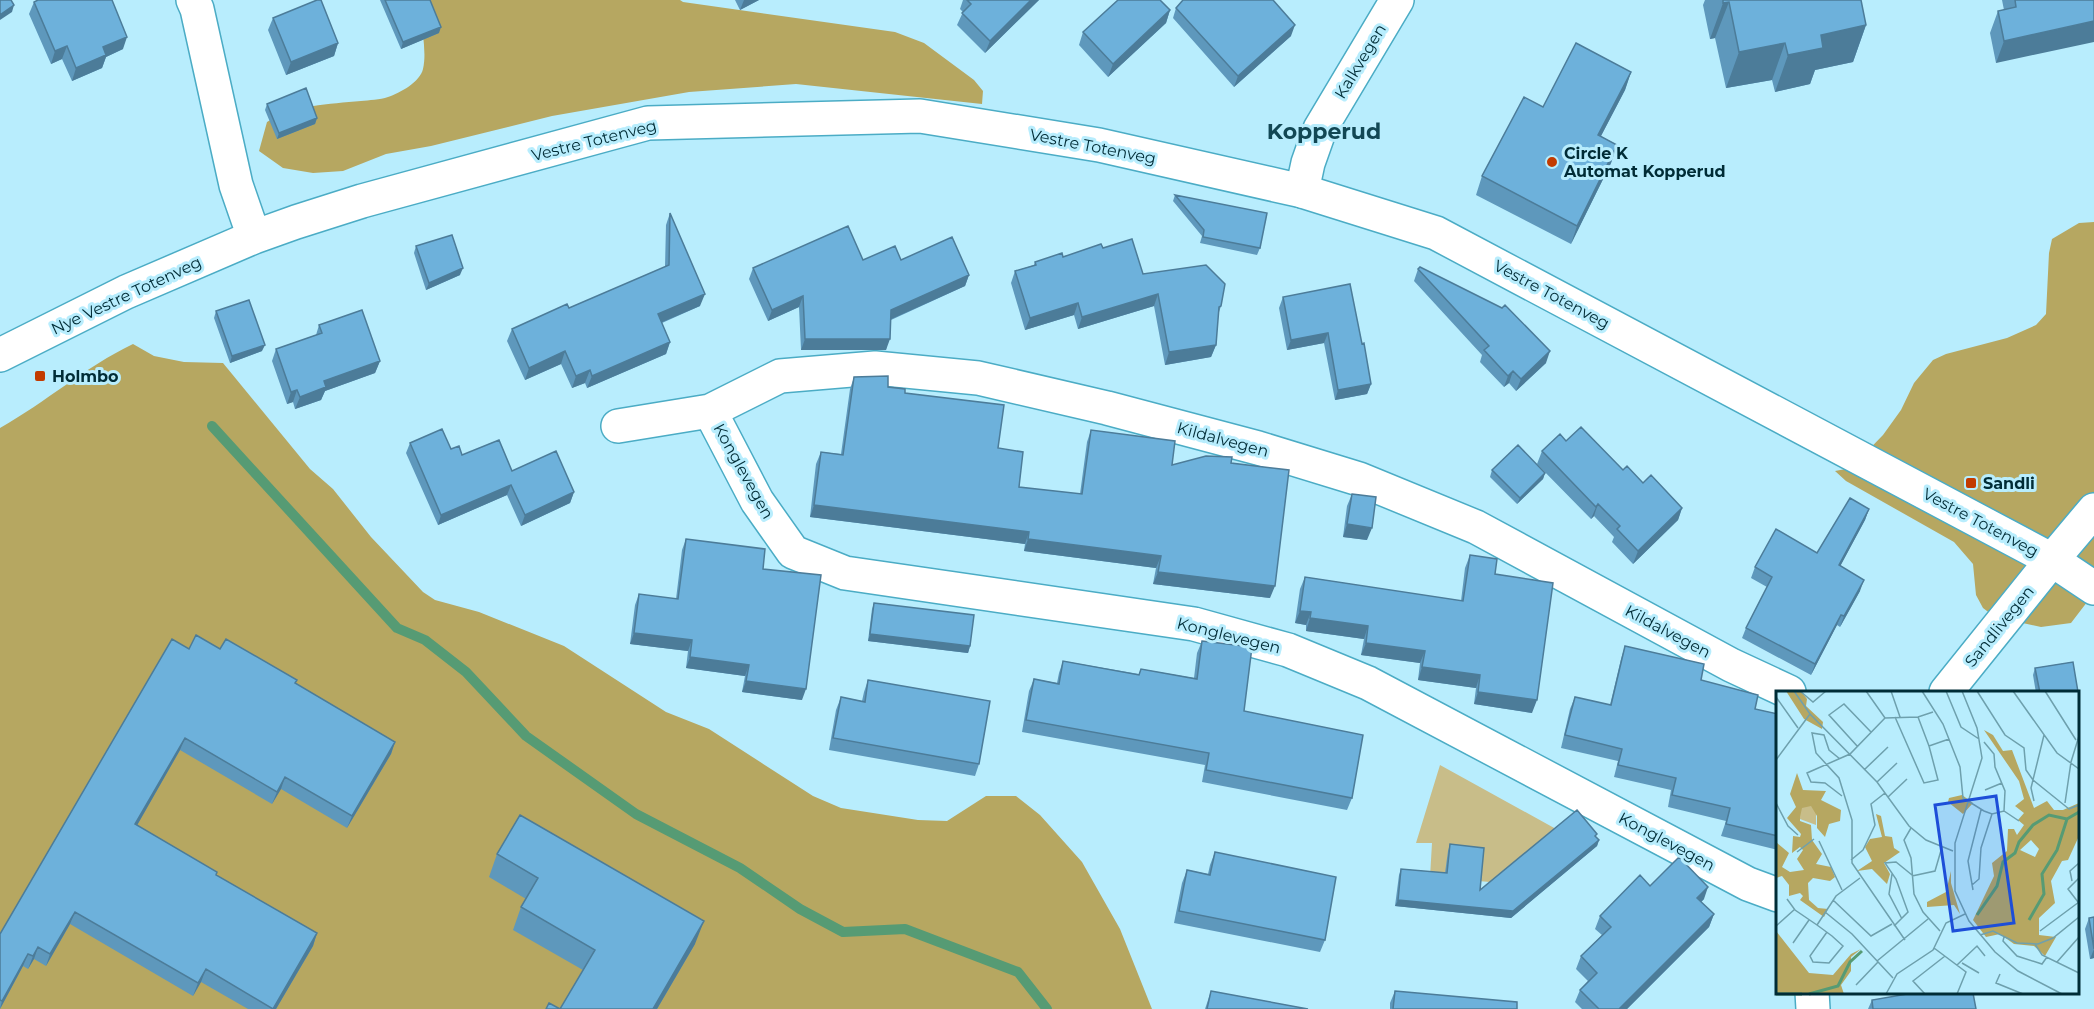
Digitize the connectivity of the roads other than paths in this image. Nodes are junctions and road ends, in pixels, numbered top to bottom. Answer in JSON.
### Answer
{"nodes":[{"id":1,"x":193,"y":0,"type":"edge"},
{"id":2,"x":1388,"y":3,"type":"edge"},
{"id":3,"x":1302,"y":191,"type":"junction"},
{"id":4,"x":254,"y":237,"type":"junction"},
{"id":5,"x":0,"y":355,"type":"edge"},
{"id":6,"x":710,"y":411,"type":"junction"},
{"id":7,"x":618,"y":426,"type":"dead end"},
{"id":8,"x":2094,"y":510,"type":"edge"},
{"id":9,"x":2052,"y":560,"type":"junction"},
{"id":10,"x":2094,"y":588,"type":"edge"},
{"id":11,"x":1785,"y":691,"type":"edge"},
{"id":12,"x":1948,"y":691,"type":"edge"},
{"id":13,"x":1776,"y":894,"type":"edge"},
{"id":14,"x":1812,"y":994,"type":"edge"},
{"id":15,"x":1813,"y":1009,"type":"edge"}],
"edges":[{"from":1,"to":4,"type":"street"},
{"from":2,"to":3,"type":"street","name":"Kalkvegen"},
{"from":3,"to":4,"type":"street","name":"Vestre Totenveg"},
{"from":3,"to":9,"type":"street","name":"Vestre Totenveg"},
{"from":4,"to":5,"type":"street","name":"Nye Vestre Totenveg"},
{"from":6,"to":7,"type":"street","name":"Kildalvegen"},
{"from":6,"to":11,"type":"street","name":"Kildalvegen"},
{"from":6,"to":13,"type":"street","name":"Konglevegen"},
{"from":8,"to":9,"type":"street","name":"Sandlivegen"},
{"from":9,"to":10,"type":"street","name":"Vestre Totenveg"},
{"from":9,"to":12,"type":"street","name":"Sandlivegen"},
{"from":14,"to":15,"type":"street"}]}
